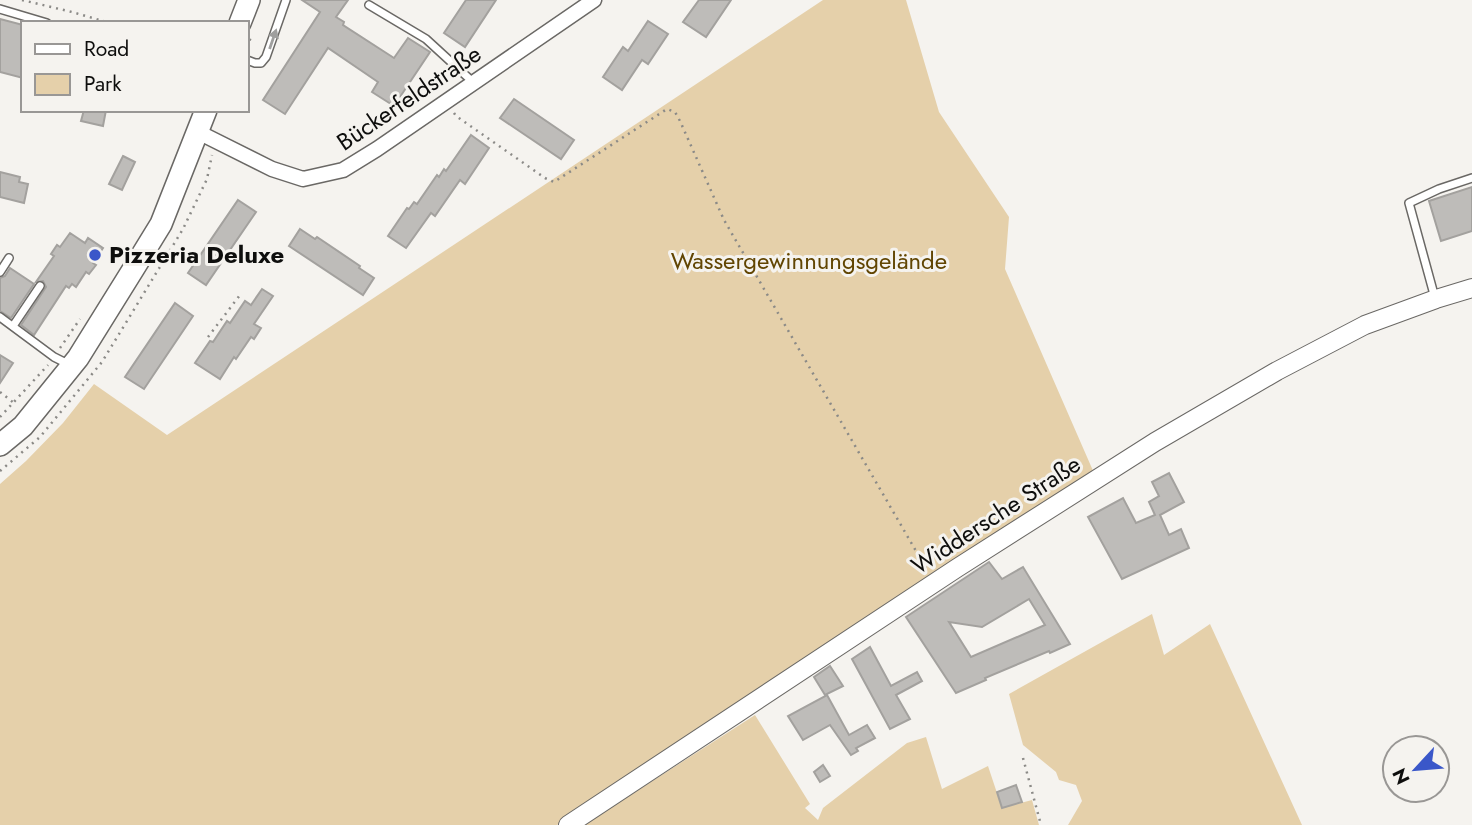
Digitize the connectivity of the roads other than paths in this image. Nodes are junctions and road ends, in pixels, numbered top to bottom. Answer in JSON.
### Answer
{"nodes":[{"id":1,"x":248,"y":0,"type":"edge"},
{"id":2,"x":286,"y":0,"type":"edge"},
{"id":3,"x":594,"y":0,"type":"edge"},
{"id":4,"x":369,"y":5,"type":"dead end"},
{"id":5,"x":0,"y":9,"type":"edge"},
{"id":6,"x":40,"y":21,"type":"edge"},
{"id":7,"x":241,"y":21,"type":"edge"},
{"id":8,"x":248,"y":60,"type":"edge"},
{"id":9,"x":474,"y":83,"type":"junction"},
{"id":10,"x":205,"y":112,"type":"edge"},
{"id":11,"x":198,"y":132,"type":"junction"},
{"id":12,"x":1472,"y":178,"type":"edge"},
{"id":13,"x":9,"y":258,"type":"dead end"},
{"id":14,"x":0,"y":272,"type":"edge"},
{"id":15,"x":40,"y":286,"type":"dead end"},
{"id":16,"x":1472,"y":288,"type":"edge"},
{"id":17,"x":1436,"y":299,"type":"junction"},
{"id":18,"x":0,"y":317,"type":"edge"},
{"id":19,"x":13,"y":326,"type":"junction"},
{"id":20,"x":63,"y":362,"type":"junction"},
{"id":21,"x":0,"y":445,"type":"edge"},
{"id":22,"x":568,"y":825,"type":"edge"}],
"edges":[{"from":1,"to":7,"type":"main road"},
{"from":8,"to":2,"type":"lane","one_way":true},
{"from":3,"to":9,"type":"street","name":"Bückerfeldstraße"},
{"from":4,"to":9,"type":"lane"},
{"from":5,"to":6,"type":"lane"},
{"from":9,"to":11,"type":"street","name":"Bückerfeldstraße"},
{"from":10,"to":11,"type":"main road"},
{"from":11,"to":20,"type":"main road"},
{"from":12,"to":17,"type":"lane"},
{"from":13,"to":14,"type":"lane"},
{"from":15,"to":19,"type":"lane"},
{"from":16,"to":17,"type":"street","name":"Widdersche Straße"},
{"from":17,"to":22,"type":"street","name":"Widdersche Straße"},
{"from":18,"to":19,"type":"lane"},
{"from":19,"to":20,"type":"lane"},
{"from":20,"to":21,"type":"main road"}]}
